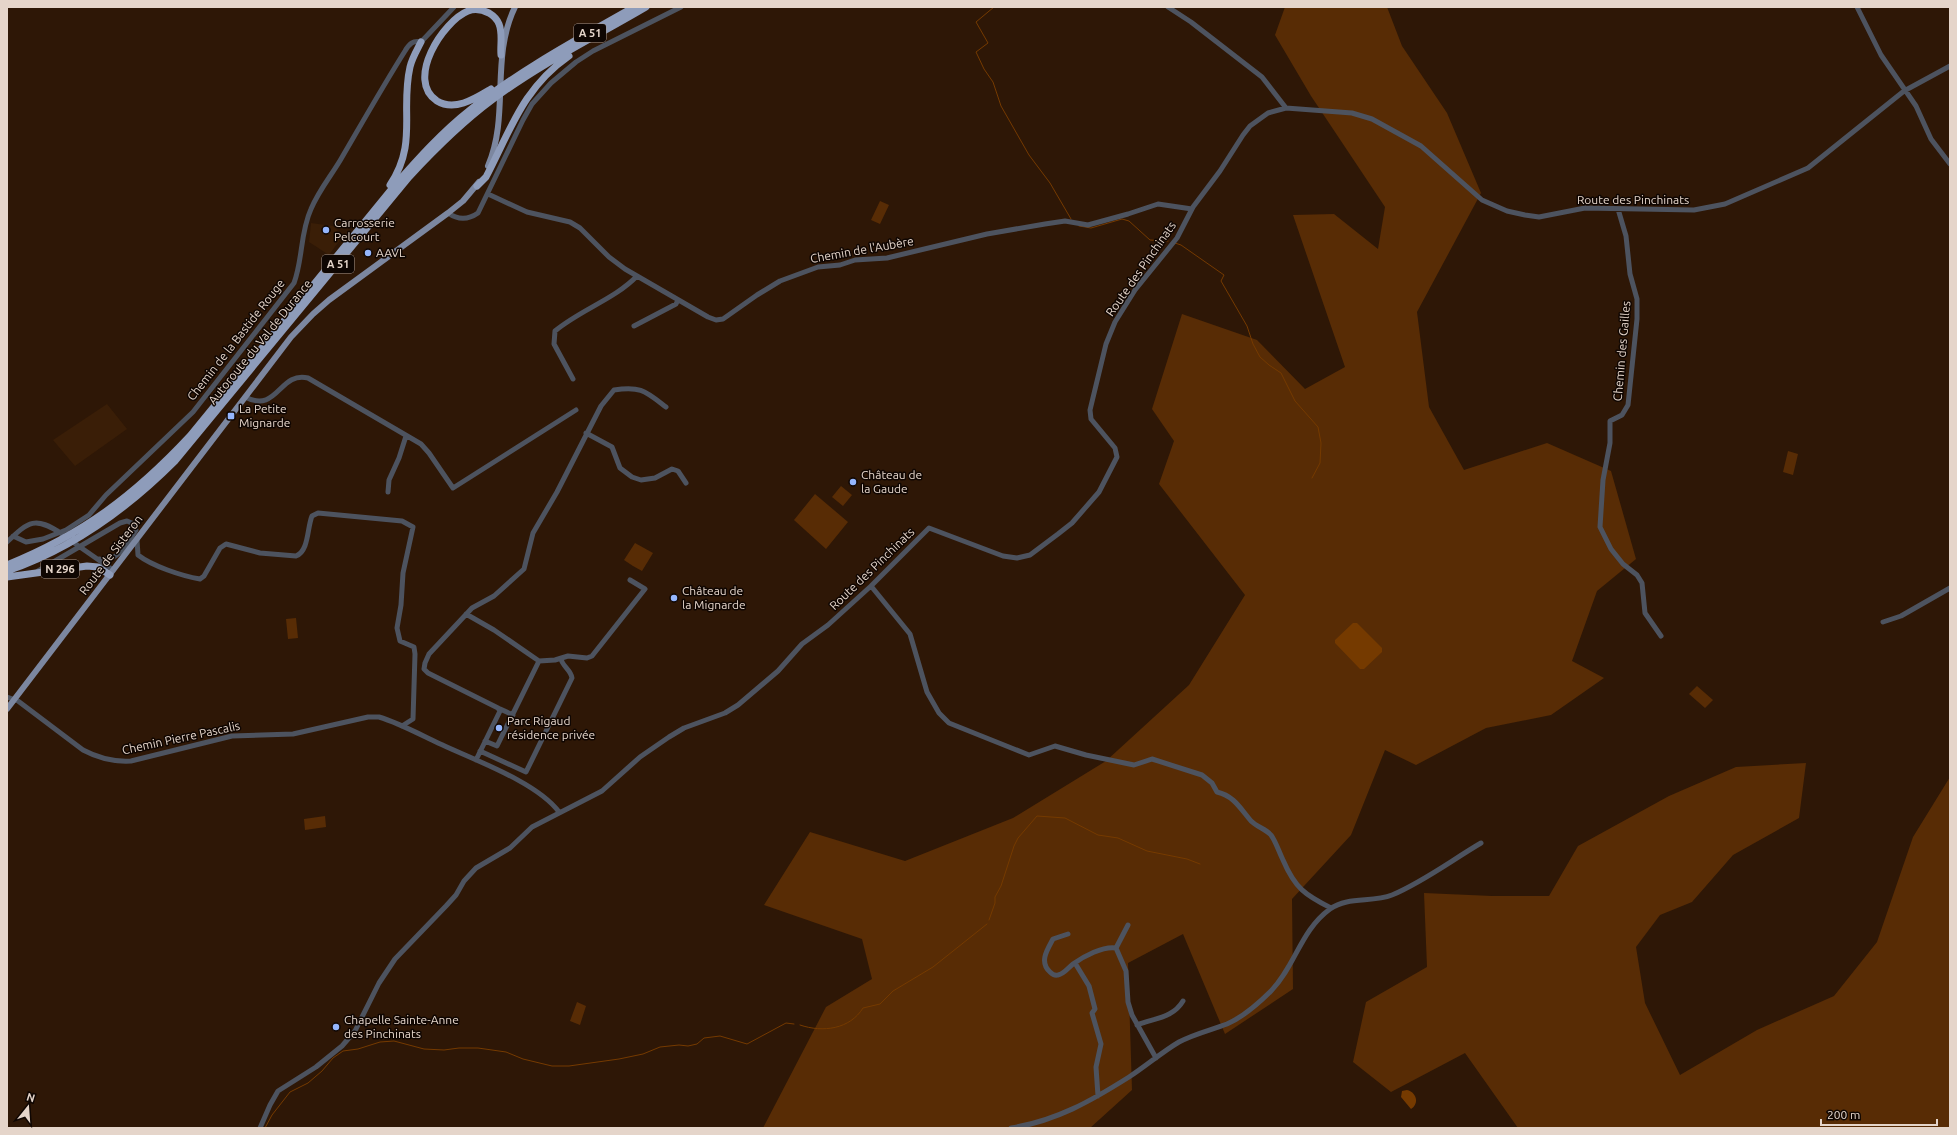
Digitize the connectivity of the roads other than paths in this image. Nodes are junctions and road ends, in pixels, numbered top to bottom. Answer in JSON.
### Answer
{"nodes":[{"id":1,"x":454,"y":7,"type":"edge"},
{"id":2,"x":515,"y":7,"type":"edge"},
{"id":3,"x":634,"y":7,"type":"edge"},
{"id":4,"x":646,"y":7,"type":"edge"},
{"id":5,"x":651,"y":7,"type":"edge"},
{"id":6,"x":681,"y":7,"type":"edge"},
{"id":7,"x":1168,"y":7,"type":"edge"},
{"id":8,"x":1857,"y":7,"type":"edge"},
{"id":9,"x":421,"y":42,"type":"junction"},
{"id":10,"x":501,"y":55,"type":"junction"},
{"id":11,"x":545,"y":59,"type":"junction"},
{"id":12,"x":1950,"y":66,"type":"edge"},
{"id":13,"x":1904,"y":91,"type":"junction"},
{"id":14,"x":1286,"y":108,"type":"junction"},
{"id":15,"x":1950,"y":164,"type":"edge"},
{"id":16,"x":477,"y":186,"type":"junction"},
{"id":17,"x":488,"y":194,"type":"junction"},
{"id":18,"x":1192,"y":209,"type":"junction"},
{"id":19,"x":1618,"y":209,"type":"junction"},
{"id":20,"x":448,"y":213,"type":"junction"},
{"id":21,"x":637,"y":276,"type":"junction"},
{"id":22,"x":316,"y":281,"type":"junction"},
{"id":23,"x":678,"y":300,"type":"junction"},
{"id":24,"x":634,"y":326,"type":"dead end"},
{"id":25,"x":573,"y":379,"type":"dead end"},
{"id":26,"x":245,"y":397,"type":"junction"},
{"id":27,"x":666,"y":407,"type":"dead end"},
{"id":28,"x":576,"y":410,"type":"dead end"},
{"id":29,"x":586,"y":433,"type":"junction"},
{"id":30,"x":406,"y":436,"type":"junction"},
{"id":31,"x":686,"y":483,"type":"dead end"},
{"id":32,"x":388,"y":492,"type":"dead end"},
{"id":33,"x":154,"y":516,"type":"junction"},
{"id":34,"x":13,"y":536,"type":"junction"},
{"id":35,"x":136,"y":540,"type":"junction"},
{"id":36,"x":7,"y":542,"type":"edge"},
{"id":37,"x":98,"y":559,"type":"junction"},
{"id":38,"x":7,"y":564,"type":"edge"},
{"id":39,"x":7,"y":571,"type":"edge"},
{"id":40,"x":110,"y":571,"type":"junction"},
{"id":41,"x":35,"y":573,"type":"junction"},
{"id":42,"x":7,"y":577,"type":"edge"},
{"id":43,"x":630,"y":580,"type":"dead end"},
{"id":44,"x":871,"y":586,"type":"junction"},
{"id":45,"x":1950,"y":588,"type":"edge"},
{"id":46,"x":466,"y":614,"type":"junction"},
{"id":47,"x":1883,"y":622,"type":"dead end"},
{"id":48,"x":1661,"y":636,"type":"dead end"},
{"id":49,"x":561,"y":659,"type":"junction"},
{"id":50,"x":539,"y":661,"type":"junction"},
{"id":51,"x":7,"y":697,"type":"edge"},
{"id":52,"x":14,"y":699,"type":"junction"},
{"id":53,"x":498,"y":708,"type":"junction"},
{"id":54,"x":7,"y":709,"type":"edge"},
{"id":55,"x":513,"y":715,"type":"junction"},
{"id":56,"x":402,"y":726,"type":"junction"},
{"id":57,"x":485,"y":741,"type":"junction"},
{"id":58,"x":480,"y":751,"type":"junction"},
{"id":59,"x":476,"y":760,"type":"junction"},
{"id":60,"x":559,"y":812,"type":"junction"},
{"id":61,"x":1481,"y":843,"type":"dead end"},
{"id":62,"x":1332,"y":908,"type":"junction"},
{"id":63,"x":1128,"y":926,"type":"dead end"},
{"id":64,"x":1068,"y":934,"type":"dead end"},
{"id":65,"x":1116,"y":948,"type":"junction"},
{"id":66,"x":1075,"y":963,"type":"junction"},
{"id":67,"x":1183,"y":1001,"type":"dead end"},
{"id":68,"x":1137,"y":1025,"type":"junction"},
{"id":69,"x":1156,"y":1058,"type":"junction"},
{"id":70,"x":1098,"y":1096,"type":"junction"},
{"id":71,"x":260,"y":1128,"type":"edge"},
{"id":72,"x":1011,"y":1128,"type":"edge"}],
"edges":[{"from":1,"to":9,"type":"street"},
{"from":2,"to":10,"type":"main road","name":"Route de Sisteron"},
{"from":3,"to":11,"type":"highway","name":"Autoroute du Val de Durance","number":"A 51"},
{"from":4,"to":39,"type":"highway","name":"Autoroute du Val de Durance","number":"A 51"},
{"from":5,"to":16,"type":"highway"},
{"from":6,"to":17,"type":"street"},
{"from":7,"to":14,"type":"street"},
{"from":8,"to":13,"type":"street"},
{"from":9,"to":22,"type":"highway"},
{"from":9,"to":34,"type":"street","name":"Chemin de la Bastide Rouge"},
{"from":10,"to":11,"type":"highway"},
{"from":10,"to":16,"type":"main road","name":"Route de Sisteron"},
{"from":11,"to":22,"type":"highway","name":"Autoroute du Val de Durance","number":"A 51"},
{"from":12,"to":13,"type":"street","name":"Route des Pinchinats"},
{"from":13,"to":15,"type":"street"},
{"from":13,"to":19,"type":"street","name":"Route des Pinchinats"},
{"from":14,"to":18,"type":"street","name":"Route des Pinchinats"},
{"from":14,"to":19,"type":"street","name":"Route des Pinchinats"},
{"from":16,"to":20,"type":"main road","name":"Route de Sisteron"},
{"from":17,"to":20,"type":"street"},
{"from":17,"to":21,"type":"street","name":"Chemin de l'Aubère"},
{"from":18,"to":23,"type":"street","name":"Chemin de l'Aubère"},
{"from":18,"to":44,"type":"street","name":"Route des Pinchinats"},
{"from":19,"to":48,"type":"street","name":"Chemin des Gailles"},
{"from":20,"to":26,"type":"main road","name":"Route de Sisteron"},
{"from":21,"to":23,"type":"street","name":"Chemin de l'Aubère"},
{"from":21,"to":25,"type":"street"},
{"from":22,"to":38,"type":"highway","name":"Autoroute du Val de Durance","number":"A 51"},
{"from":23,"to":24,"type":"street"},
{"from":26,"to":30,"type":"street"},
{"from":26,"to":33,"type":"main road","name":"Route de Sisteron"},
{"from":27,"to":29,"type":"street"},
{"from":28,"to":30,"type":"street"},
{"from":29,"to":31,"type":"street"},
{"from":29,"to":46,"type":"street"},
{"from":30,"to":32,"type":"street"},
{"from":33,"to":35,"type":"main road","name":"Route de Sisteron"},
{"from":33,"to":40,"type":"main road","name":"Route de Sisteron"},
{"from":34,"to":36,"type":"street"},
{"from":34,"to":37,"type":"street"},
{"from":35,"to":40,"type":"main road","name":"Route de Sisteron"},
{"from":35,"to":56,"type":"street"},
{"from":37,"to":40,"type":"street"},
{"from":37,"to":41,"type":"street"},
{"from":40,"to":41,"type":"highway","number":"N 296"},
{"from":40,"to":52,"type":"main road","name":"Route de Sisteron"},
{"from":41,"to":42,"type":"highway","number":"N 296"},
{"from":43,"to":49,"type":"street"},
{"from":44,"to":60,"type":"street","name":"Route des Pinchinats"},
{"from":44,"to":62,"type":"street"},
{"from":45,"to":47,"type":"street"},
{"from":46,"to":50,"type":"street"},
{"from":46,"to":53,"type":"street"},
{"from":49,"to":50,"type":"street"},
{"from":49,"to":58,"type":"street"},
{"from":50,"to":55,"type":"street"},
{"from":51,"to":52,"type":"street"},
{"from":52,"to":54,"type":"main road","name":"Route de Sisteron"},
{"from":52,"to":56,"type":"street","name":"Chemin Pierre Pascalis"},
{"from":53,"to":55,"type":"street"},
{"from":53,"to":57,"type":"street"},
{"from":55,"to":57,"type":"street"},
{"from":56,"to":59,"type":"street","name":"Chemin Pierre Pascalis"},
{"from":57,"to":58,"type":"street"},
{"from":58,"to":59,"type":"street"},
{"from":59,"to":60,"type":"street","name":"Chemin Pierre Pascalis"},
{"from":60,"to":71,"type":"street","name":"Route des Pinchinats"},
{"from":61,"to":62,"type":"street"},
{"from":62,"to":69,"type":"street"},
{"from":63,"to":65,"type":"street"},
{"from":64,"to":66,"type":"street"},
{"from":65,"to":66,"type":"street"},
{"from":65,"to":68,"type":"street"},
{"from":66,"to":70,"type":"street"},
{"from":67,"to":68,"type":"street"},
{"from":68,"to":69,"type":"street"},
{"from":69,"to":70,"type":"street"},
{"from":70,"to":72,"type":"street"}]}
